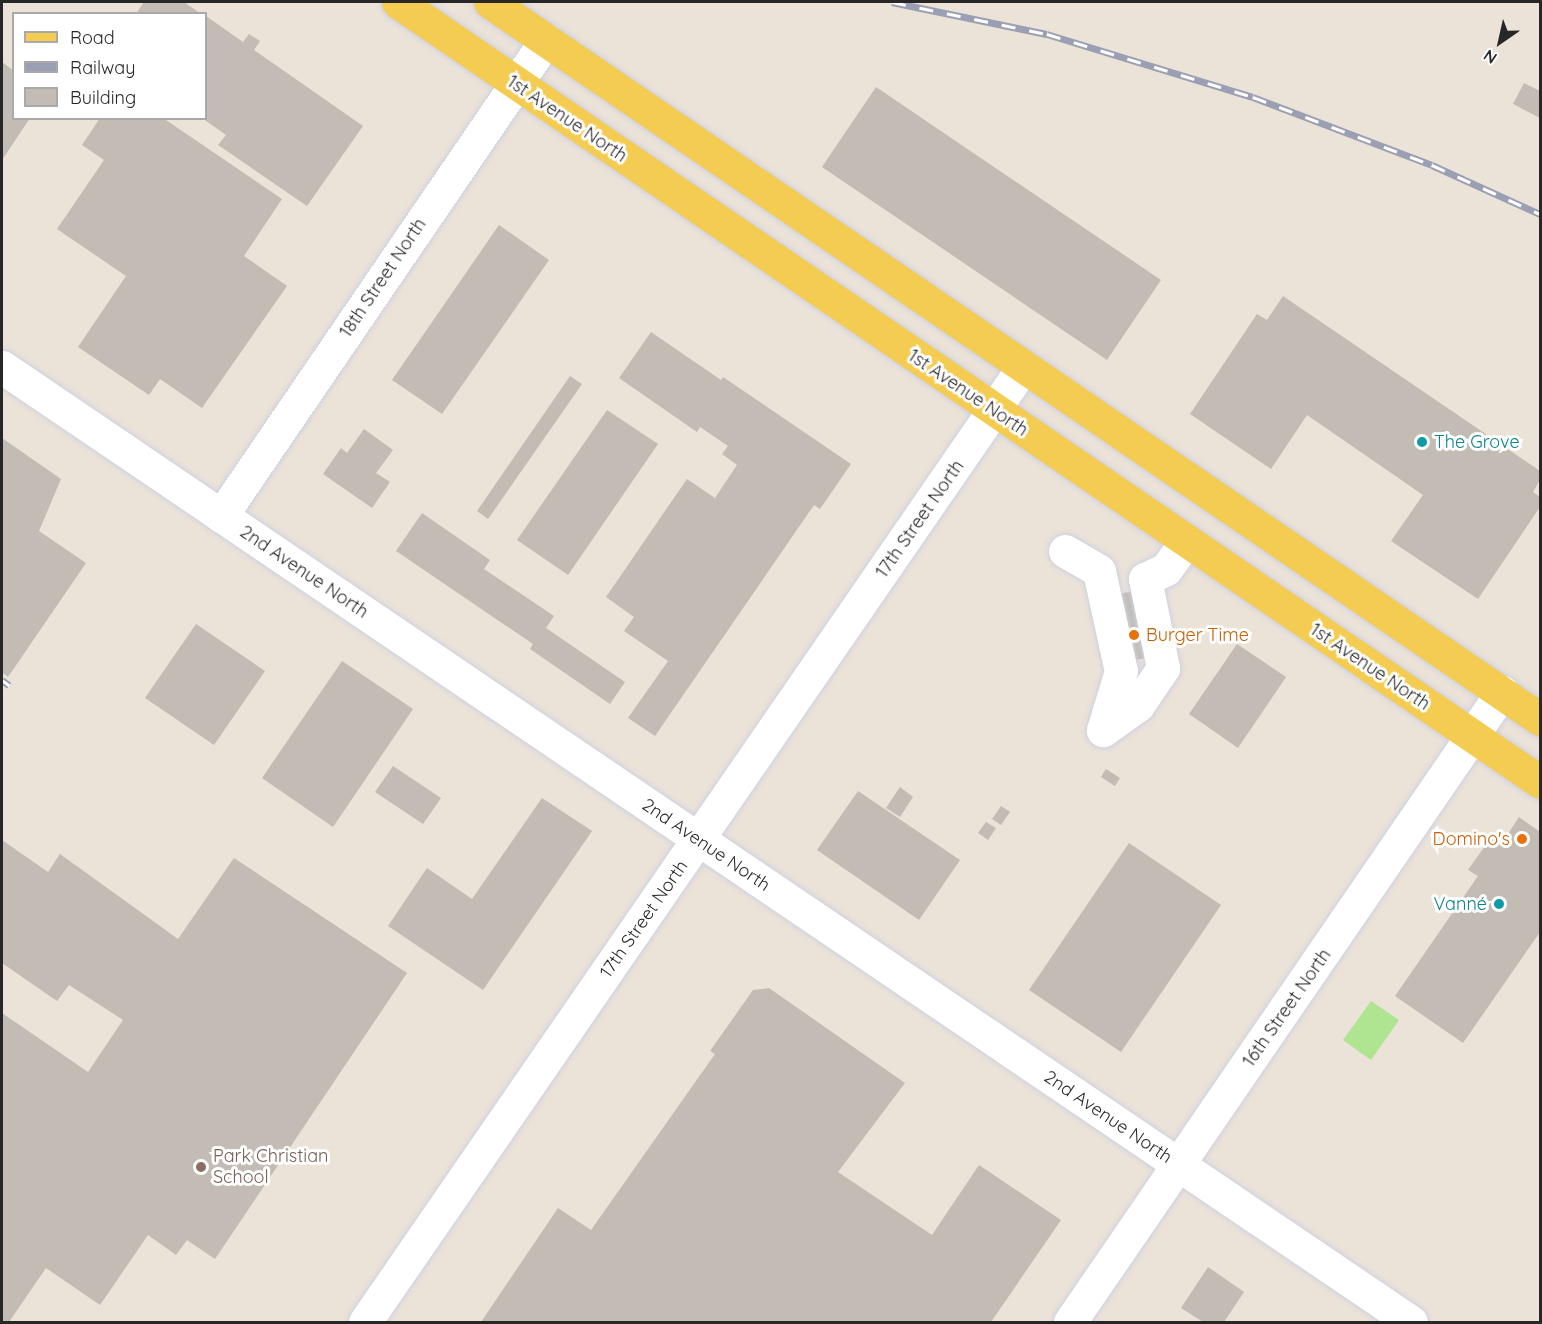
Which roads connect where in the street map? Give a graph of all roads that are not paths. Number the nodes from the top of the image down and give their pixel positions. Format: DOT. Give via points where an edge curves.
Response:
graph roads {
  1 [pos="398,2"];
  2 [pos="490,2"];
  3 [pos="546,40"];
  4 [pos="516,84"];
  5 [pos="2,367"];
  6 [pos="1023,367"];
  7 [pos="994,411"];
  8 [pos="221,516"];
  9 [pos="1186,541"];
  10 [pos="1065,551"];
  11 [pos="1502,692"];
  12 [pos="1540,719"];
  13 [pos="1473,737"];
  14 [pos="1540,782"];
  15 [pos="698,840"];
  16 [pos="1179,1165"];
  17 [pos="365,1323"];
  18 [pos="1070,1323"];
  19 [pos="1411,1323"];
  1 -- 4 [label="main road, 1st Avenue North"];
  2 -- 3 [label="main road"];
  3 -- 4 [label="street, 18th Street North"];
  3 -- 6 [label="main road"];
  4 -- 7 [label="main road, 1st Avenue North"];
  4 -- 8 [label="street, 18th Street North"];
  5 -- 8 [label="street, 2nd Avenue North"];
  6 -- 7 [label="street, 17th Street North"];
  6 -- 11 [label="main road"];
  7 -- 9 [label="main road, 1st Avenue North"];
  7 -- 15 [label="street, 17th Street North"];
  8 -- 15 [label="street, 2nd Avenue North"];
  9 -- 10 [label="street" via="1166,568 1145,579 1163,668 1138,705 1104,730 1121,671 1099,571"];
  9 -- 13 [label="main road, 1st Avenue North"];
  11 -- 12 [label="main road"];
  11 -- 13 [label="street, 16th Street North"];
  13 -- 14 [label="main road, 1st Avenue North"];
  13 -- 16 [label="street, 16th Street North"];
  15 -- 16 [label="street, 2nd Avenue North"];
  15 -- 17 [label="street, 17th Street North"];
  16 -- 18 [label="street, 16th Street North"];
  16 -- 19 [label="street, 2nd Avenue North"];
}
